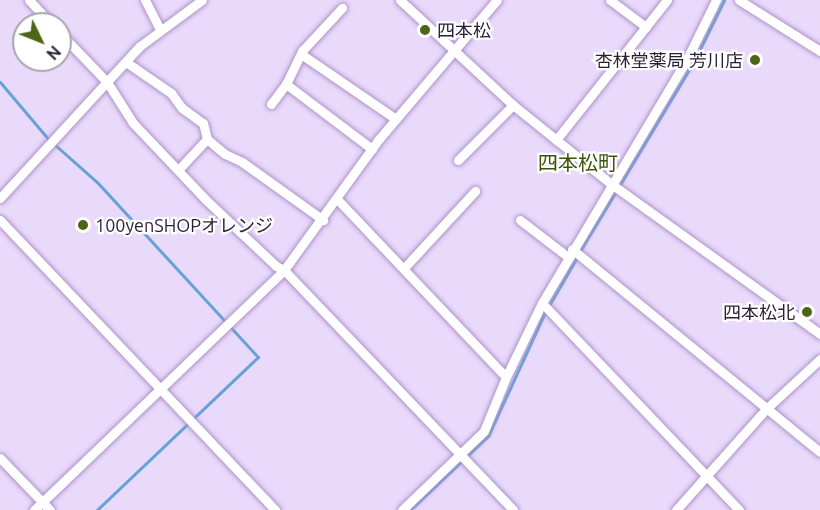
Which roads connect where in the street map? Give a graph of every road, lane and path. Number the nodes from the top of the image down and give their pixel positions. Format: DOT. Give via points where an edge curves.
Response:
graph roads {
  1 [pos="29,0"];
  2 [pos="145,0"];
  3 [pos="202,0"];
  4 [pos="400,0"];
  5 [pos="497,0"];
  6 [pos="610,0"];
  7 [pos="667,0"];
  8 [pos="716,0"];
  9 [pos="739,0"];
  10 [pos="342,8"];
  11 [pos="40,12"];
  12 [pos="646,27"];
  13 [pos="160,30"];
  14 [pos="72,46"];
  15 [pos="451,50"];
  16 [pos="820,51"];
  17 [pos="301,54"];
  18 [pos="126,62"];
  19 [pos="107,82"];
  20 [pos="286,84"];
  21 [pos="271,104"];
  22 [pos="513,105"];
  23 [pos="396,119"];
  24 [pos="207,139"];
  25 [pos="556,140"];
  26 [pos="372,149"];
  27 [pos="458,160"];
  28 [pos="179,169"];
  29 [pos="610,183"];
  30 [pos="475,191"];
  31 [pos="0,198"];
  32 [pos="337,199"];
  33 [pos="0,220"];
  34 [pos="323,220"];
  35 [pos="520,220"];
  36 [pos="570,253"];
  37 [pos="404,268"];
  38 [pos="284,270"];
  39 [pos="542,303"];
  40 [pos="820,334"];
  41 [pos="820,359"];
  42 [pos="506,377"];
  43 [pos="160,389"];
  44 [pos="765,410"];
  45 [pos="820,452"];
  46 [pos="463,457"];
  47 [pos="0,458"];
  48 [pos="707,476"];
  49 [pos="42,502"];
  50 [pos="34,510"];
  51 [pos="50,510"];
  52 [pos="275,510"];
  53 [pos="402,510"];
  54 [pos="513,510"];
  55 [pos="676,510"];
  56 [pos="739,510"];
  1 -- 11 [label="street"];
  2 -- 13 [label="street"];
  3 -- 13 [label="street" via="185,17"];
  4 -- 15 [label="street"];
  5 -- 15 [label="street"];
  6 -- 12 [label="street"];
  7 -- 12 [label="street"];
  8 -- 29 [label="street" via="687,59"];
  9 -- 16 [label="street"];
  10 -- 17 [label="street"];
  12 -- 25 [label="street"];
  13 -- 18 [label="street"];
  14 -- 19 [label="street"];
  15 -- 22 [label="street"];
  15 -- 23 [label="street"];
  17 -- 20 [label="street"];
  17 -- 23 [label="street"];
  18 -- 19 [label="street"];
  18 -- 24 [label="street" via="171,93 182,108 203,123"];
  19 -- 28 [label="street" via="133,123"];
  19 -- 31 [label="street"];
  20 -- 21 [label="street"];
  20 -- 26 [label="street"];
  22 -- 25 [label="street"];
  22 -- 27 [label="street"];
  23 -- 26 [label="street"];
  24 -- 28 [label="street"];
  24 -- 34 [label="street"];
  25 -- 29 [label="street"];
  26 -- 32 [label="street"];
  28 -- 38 [label="street" via="240,233"];
  29 -- 36 [label="street"];
  29 -- 40 [label="street"];
  30 -- 37 [label="street"];
  32 -- 34 [label="street"];
  32 -- 37 [label="street"];
  33 -- 43 [label="street"];
  34 -- 38 [label="street"];
  35 -- 36 [label="street"];
  36 -- 39 [label="street"];
  36 -- 44 [label="street"];
  37 -- 42 [label="street"];
  38 -- 43 [label="street"];
  38 -- 46 [label="street"];
  39 -- 42 [label="street"];
  39 -- 48 [label="street"];
  41 -- 44 [label="street"];
  42 -- 46 [label="street" via="484,431"];
  43 -- 49 [label="street"];
  43 -- 52 [label="street"];
  44 -- 45 [label="street"];
  44 -- 48 [label="street"];
  46 -- 53 [label="street"];
  46 -- 54 [label="street"];
  47 -- 49 [label="street"];
  48 -- 55 [label="street"];
  48 -- 56 [label="street"];
  49 -- 50 [label="street"];
  49 -- 51 [label="street"];
}
